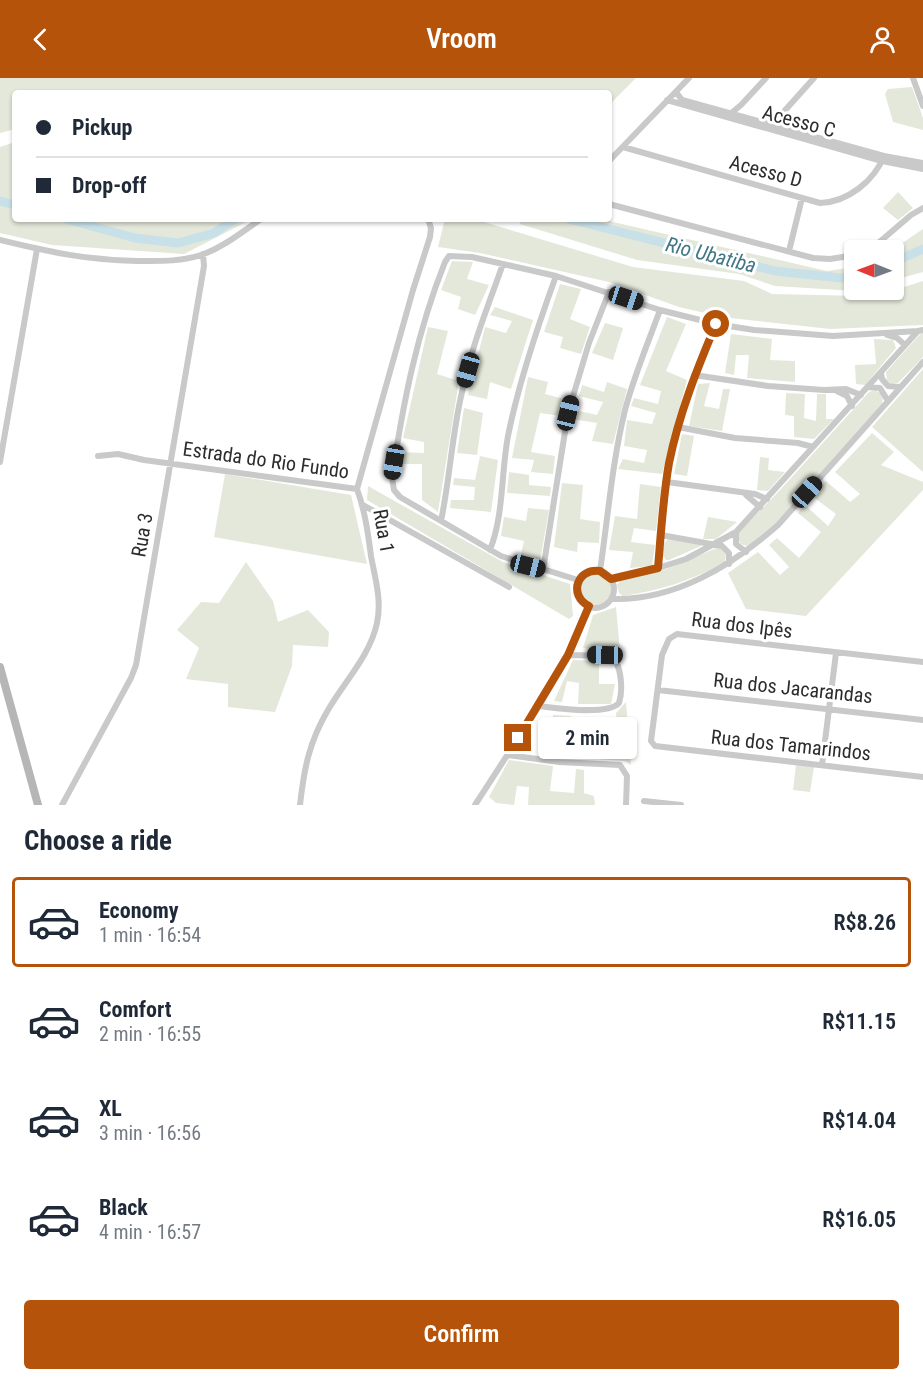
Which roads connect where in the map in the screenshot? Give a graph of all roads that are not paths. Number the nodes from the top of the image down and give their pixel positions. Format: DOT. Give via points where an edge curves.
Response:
graph roads {
  1 [pos="689,78"];
  2 [pos="766,78"];
  3 [pos="813,78"];
  4 [pos="914,78"];
  5 [pos="676,92"];
  6 [pos="667,100"];
  7 [pos="681,103"];
  8 [pos="741,105"];
  9 [pos="923,106"];
  10 [pos="729,115"];
  11 [pos="779,115"];
  12 [pos="741,119"];
  13 [pos="770,128"];
  14 [pos="791,130"];
  15 [pos="623,147"];
  16 [pos="612,158"];
  17 [pos="883,158"];
  18 [pos="923,163"];
  19 [pos="923,169"];
  20 [pos="802,198"];
  21 [pos="612,205"];
  22 [pos="923,208"];
  23 [pos="256,222"];
  24 [pos="429,222"];
  25 [pos="0,240"];
  26 [pos="882,240"];
  27 [pos="37,249"];
  28 [pos="789,251"];
  29 [pos="203,254"];
  30 [pos="844,256"];
  31 [pos="503,264"];
  32 [pos="556,276"];
  33 [pos="609,292"];
  34 [pos="660,310"];
  35 [pos="716,324"];
  36 [pos="920,330"];
  37 [pos="884,333"];
  38 [pos="905,345"];
  39 [pos="923,362"];
  40 [pos="881,373"];
  41 [pos="694,375"];
  42 [pos="868,387"];
  43 [pos="900,387"];
  44 [pos="833,390"];
  45 [pos="861,396"];
  46 [pos="888,401"];
  47 [pos="852,406"];
  48 [pos="678,427"];
  49 [pos="792,443"];
  50 [pos="813,447"];
  51 [pos="805,455"];
  52 [pos="98,456"];
  53 [pos="0,462"];
  54 [pos="171,463"];
  55 [pos="667,482"];
  56 [pos="357,489"];
  57 [pos="742,493"];
  58 [pos="767,499"];
  59 [pos="363,505"];
  60 [pos="760,507"];
  61 [pos="441,520"];
  62 [pos="736,532"];
  63 [pos="661,535"];
  64 [pos="714,544"];
  65 [pos="490,550"];
  66 [pos="746,552"];
  67 [pos="729,564"];
  68 [pos="658,568"];
  69 [pos="543,570"];
  70 [pos="600,571"];
  71 [pos="611,579"];
  72 [pos="578,580"];
  73 [pos="509,587"];
  74 [pos="611,599"];
  75 [pos="589,606"];
  76 [pos="836,653"];
  77 [pos="568,655"];
  78 [pos="923,662"];
  79 [pos="0,667"];
  80 [pos="658,690"];
  81 [pos="539,706"];
  82 [pos="830,708"];
  83 [pos="923,720"];
  84 [pos="655,746"];
  85 [pos="508,755"];
  86 [pos="822,765"];
  87 [pos="923,777"];
  88 [pos="644,801"];
  89 [pos="476,804"];
  90 [pos="38,805"];
  91 [pos="62,805"];
  92 [pos="300,805"];
  93 [pos="485,805"];
  94 [pos="626,805"];
  95 [pos="681,805"];
  1 -- 5 [label="street"];
  2 -- 8 [label="street"];
  3 -- 11 [label="street"];
  4 -- 9 [label="street"];
  5 -- 6 [label="street"];
  5 -- 7 [label="street"];
  6 -- 7 [label="street, Acesso C"];
  6 -- 15 [label="street"];
  7 -- 10 [label="street, Acesso C"];
  8 -- 10 [label="street"];
  8 -- 12 [label="street"];
  10 -- 12 [label="street, Acesso C"];
  11 -- 13 [label="street"];
  11 -- 14 [label="street"];
  12 -- 13 [label="street, Acesso C"];
  13 -- 14 [label="street, Acesso C"];
  13 -- 17 [label="street, Acesso C"];
  14 -- 17 [label="street, Acesso C"];
  15 -- 16 [label="street"];
  15 -- 20 [label="street, Acesso D"];
  17 -- 18 [label="street, Acesso C"];
  17 -- 19 [label="street, Acesso C"];
  17 -- 20 [label="street, Acesso D" via="843,199 820,203"];
  20 -- 28 [label="street"];
  21 -- 28 [label="street"];
  22 -- 26 [label="street"];
  23 -- 29 [label="street"];
  24 -- 56 [label="street, Rua 1" via="430,237"];
  25 -- 27 [label="street"];
  27 -- 29 [label="street" via="115,260 169,261"];
  27 -- 53 [label="street"];
  28 -- 30 [label="street" via="823,259"];
  29 -- 54 [label="street, Rua 3"];
  31 -- 32 [label="street"];
  31 -- 61 [label="street" via="462,389"];
  31 -- 61 [label="street" via="458,255 447,258 409,373 392,486 400,497"];
  32 -- 33 [label="street"];
  32 -- 65 [label="street" via="518,393"];
  33 -- 34 [label="street"];
  33 -- 69 [label="street" via="568,413"];
  34 -- 35 [label="street"];
  34 -- 70 [label="street" via="625,411"];
  35 -- 37 [label="street" via="812,335"];
  35 -- 41 [label="street"];
  36 -- 37 [label="street"];
  36 -- 38 [label="street"];
  37 -- 38 [label="street"];
  38 -- 40 [label="street"];
  39 -- 43 [label="street"];
  40 -- 42 [label="street"];
  40 -- 43 [label="street" via="888,386"];
  41 -- 44 [label="street" via="748,384"];
  41 -- 48 [label="street"];
  42 -- 45 [label="street"];
  42 -- 46 [label="street" via="880,388"];
  43 -- 46 [label="street"];
  44 -- 45 [label="street" via="846,389"];
  44 -- 47 [label="street" via="844,393"];
  45 -- 47 [label="street"];
  46 -- 66 [label="street" via="778,525"];
  47 -- 50 [label="street"];
  48 -- 49 [label="street"];
  48 -- 55 [label="street"];
  49 -- 50 [label="street"];
  49 -- 51 [label="street"];
  50 -- 51 [label="street"];
  51 -- 58 [label="street"];
  52 -- 54 [label="street, Estrada do Rio Fundo" via="118,454"];
  54 -- 56 [label="street, Estrada do Rio Fundo"];
  54 -- 91 [label="street, Rua 3" via="134,672"];
  55 -- 57 [label="street"];
  55 -- 63 [label="street"];
  56 -- 59 [label="street, Rua 1"];
  57 -- 58 [label="street"];
  57 -- 60 [label="street"];
  58 -- 60 [label="street"];
  59 -- 73 [label="street"];
  59 -- 92 [label="street, Rua 1" via="378,592 377,624 369,647 312,740 304,766"];
  60 -- 62 [label="street"];
  61 -- 65 [label="street"];
  62 -- 64 [label="street"];
  62 -- 66 [label="street" via="736,544"];
  63 -- 64 [label="street"];
  63 -- 68 [label="street"];
  64 -- 67 [label="street" via="725,548"];
  64 -- 68 [label="street"];
  65 -- 69 [label="street"];
  66 -- 67 [label="street"];
  67 -- 74 [label="street" via="662,593 632,600"];
  68 -- 71 [label="street"];
  69 -- 72 [label="street"];
  70 -- 71 [label="street"];
  70 -- 72 [label="street" via="588,571"];
  71 -- 74 [label="street"];
  72 -- 75 [label="street" via="577,593"];
  74 -- 75 [label="street" via="601,606"];
  75 -- 77 [label="street"];
  76 -- 78 [label="street, Rua dos Ipês"];
  76 -- 80 [label="street, Rua dos Ipês" via="677,634 663,649"];
  76 -- 82 [label="street"];
  77 -- 81 [label="street"];
  77 -- 81 [label="street" via="615,658 619,703 610,709"];
  79 -- 90 [label="street"];
  80 -- 82 [label="street, Rua dos Jacarandas"];
  80 -- 84 [label="street, Rua dos Ipês" via="651,741"];
  81 -- 85 [label="street"];
  82 -- 83 [label="street, Rua dos Jacarandas"];
  82 -- 86 [label="street"];
  84 -- 86 [label="street, Rua dos Tamarindos"];
  85 -- 89 [label="street"];
  85 -- 94 [label="street" via="620,765 627,776"];
  86 -- 87 [label="street, Rua dos Tamarindos"];
  88 -- 95 [label="street"];
  89 -- 93 [label="street"];
}
